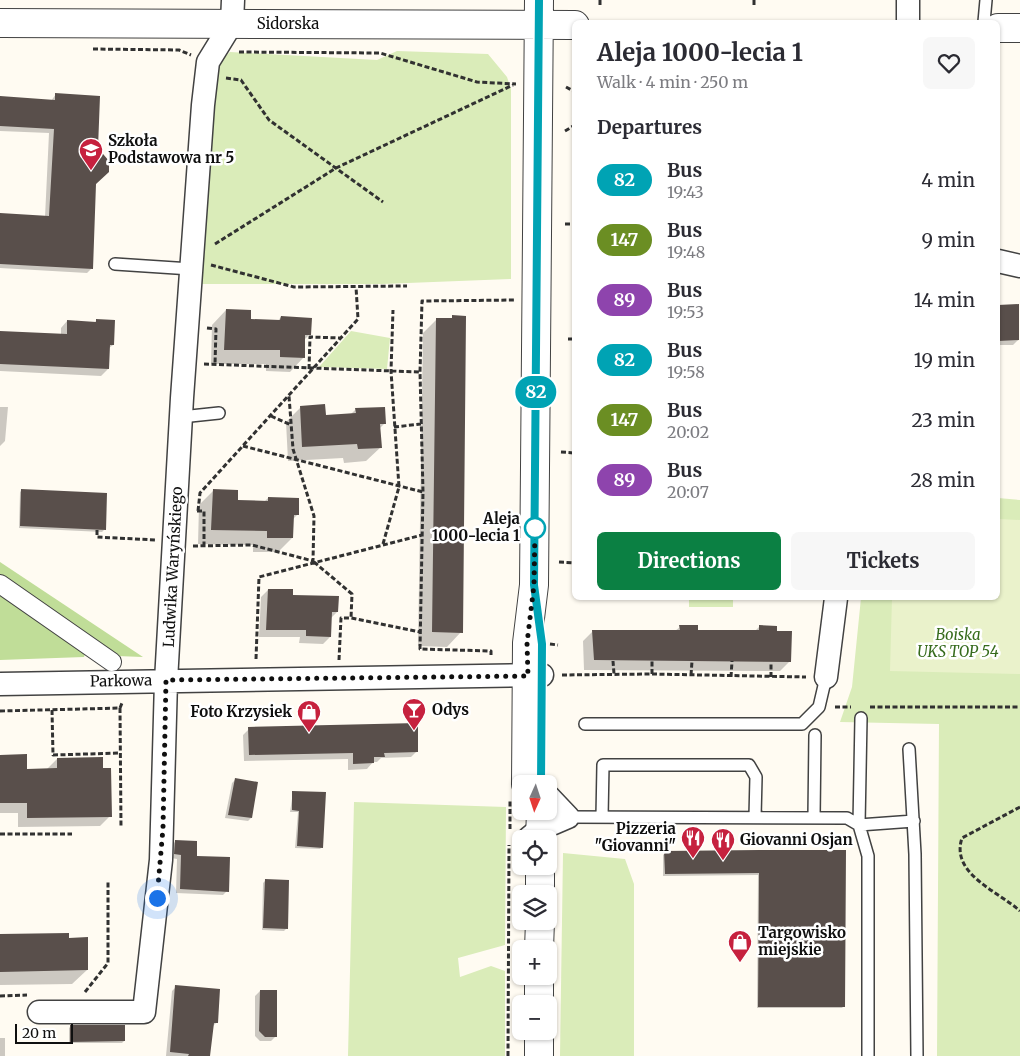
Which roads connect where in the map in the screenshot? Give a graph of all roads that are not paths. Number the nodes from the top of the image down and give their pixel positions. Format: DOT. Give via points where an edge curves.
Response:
graph roads {
  1 [pos="908,0"];
  2 [pos="986,0"];
  3 [pos="232,12"];
  4 [pos="539,12"];
  5 [pos="908,20"];
  6 [pos="984,20"];
  7 [pos="0,23"];
  8 [pos="572,24"];
  9 [pos="1000,28"];
  10 [pos="1020,28"];
  11 [pos="1000,261"];
  12 [pos="114,264"];
  13 [pos="1020,266"];
  14 [pos="201,267"];
  15 [pos="219,413"];
  16 [pos="181,417"];
  17 [pos="0,584"];
  18 [pos="836,600"];
  19 [pos="112,662"];
  20 [pos="543,675"];
  21 [pos="826,677"];
  22 [pos="166,680"];
  23 [pos="0,684"];
  24 [pos="859,712"];
  25 [pos="585,724"];
  26 [pos="815,735"];
  27 [pos="909,749"];
  28 [pos="541,775"];
  29 [pos="558,806"];
  30 [pos="568,817"];
  31 [pos="602,817"];
  32 [pos="755,817"];
  33 [pos="814,817"];
  34 [pos="914,821"];
  35 [pos="526,822"];
  36 [pos="859,825"];
  37 [pos="33,1004"];
  38 [pos="524,1040"];
  39 [pos="539,1040"];
  40 [pos="524,1056"];
  41 [pos="539,1056"];
  42 [pos="868,1056"];
  43 [pos="917,1056"];
  1 -- 5 [label="street"];
  2 -- 6 [label="lane"];
  3 -- 4 [label="street, Sidorska"];
  3 -- 7 [label="street, Sidorska"];
  3 -- 14 [label="street, Ludwika Waryńskiego" via="208,62 203,105"];
  4 -- 8 [label="street, Sidorska"];
  4 -- 20 [label="street" via="534,585 527,643"];
  9 -- 10 [label="street"];
  11 -- 13 [label="street"];
  12 -- 14 [label="lane"];
  14 -- 16 [label="street, Ludwika Waryńskiego"];
  15 -- 16 [label="lane"];
  16 -- 22 [label="street, Ludwika Waryńskiego"];
  17 -- 19 [label="street"];
  18 -- 21 [label="street"];
  20 -- 22 [label="street, Parkowa"];
  20 -- 28 [label="street"];
  20 -- 35 [label="street"];
  21 -- 25 [label="lane" via="819,707 802,724"];
  22 -- 23 [label="street, Parkowa"];
  22 -- 37 [label="street, Ludwika Waryńskiego" via="162,860 144,1012"];
  24 -- 36 [label="lane"];
  26 -- 33 [label="lane"];
  27 -- 34 [label="lane"];
  29 -- 30 [label="street"];
  30 -- 31 [label="lane"];
  30 -- 35 [label="street"];
  31 -- 32 [label="lane"];
  31 -- 32 [label="lane" via="603,764 613,764 749,765 756,777"];
  32 -- 33 [label="lane"];
  33 -- 36 [label="lane" via="847,818"];
  34 -- 36 [label="lane"];
  34 -- 43 [label="lane"];
  36 -- 42 [label="lane" via="868,856"];
  38 -- 40 [label="street"];
  39 -- 41 [label="street"];
}
